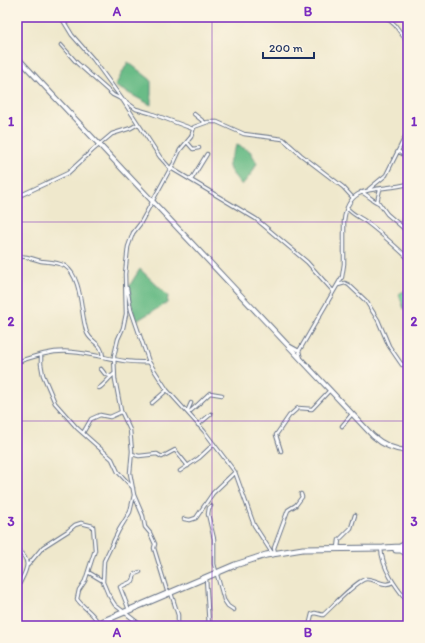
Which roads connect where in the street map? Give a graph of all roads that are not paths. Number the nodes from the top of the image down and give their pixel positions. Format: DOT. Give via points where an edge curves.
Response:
graph roads {
  1 [pos="61,17"];
  2 [pos="387,17"];
  3 [pos="408,43"];
  4 [pos="61,45"];
  5 [pos="17,57"];
  6 [pos="122,99"];
  7 [pos="194,114"];
  8 [pos="205,123"];
  9 [pos="138,124"];
  10 [pos="193,129"];
  11 [pos="408,131"];
  12 [pos="187,142"];
  13 [pos="100,145"];
  14 [pos="199,148"];
  15 [pos="398,151"];
  16 [pos="207,154"];
  17 [pos="408,158"];
  18 [pos="171,168"];
  19 [pos="191,180"];
  20 [pos="408,184"];
  21 [pos="380,189"];
  22 [pos="369,190"];
  23 [pos="361,192"];
  24 [pos="17,197"];
  25 [pos="353,198"];
  26 [pos="152,201"];
  27 [pos="377,202"];
  28 [pos="347,208"];
  29 [pos="408,232"];
  30 [pos="17,257"];
  31 [pos="408,258"];
  32 [pos="338,285"];
  33 [pos="126,286"];
  34 [pos="333,291"];
  35 [pos="288,345"];
  36 [pos="299,350"];
  37 [pos="41,355"];
  38 [pos="103,357"];
  39 [pos="301,359"];
  40 [pos="114,360"];
  41 [pos="408,361"];
  42 [pos="17,362"];
  43 [pos="150,362"];
  44 [pos="100,369"];
  45 [pos="115,373"];
  46 [pos="111,376"];
  47 [pos="99,388"];
  48 [pos="330,389"];
  49 [pos="167,390"];
  50 [pos="222,395"];
  51 [pos="191,403"];
  52 [pos="152,404"];
  53 [pos="121,412"];
  54 [pos="187,413"];
  55 [pos="352,413"];
  56 [pos="211,414"];
  57 [pos="198,425"];
  58 [pos="342,426"];
  59 [pos="83,433"];
  60 [pos="214,444"];
  61 [pos="282,450"];
  62 [pos="408,450"];
  63 [pos="132,454"];
  64 [pos="188,466"];
  65 [pos="180,471"];
  66 [pos="235,472"];
  67 [pos="133,488"];
  68 [pos="301,494"];
  69 [pos="134,495"];
  70 [pos="211,506"];
  71 [pos="355,515"];
  72 [pos="184,519"];
  73 [pos="408,543"];
  74 [pos="338,548"];
  75 [pos="382,548"];
  76 [pos="17,550"];
  77 [pos="273,553"];
  78 [pos="408,553"];
  79 [pos="28,565"];
  80 [pos="88,572"];
  81 [pos="140,572"];
  82 [pos="216,573"];
  83 [pos="206,578"];
  84 [pos="103,582"];
  85 [pos="393,582"];
  86 [pos="17,589"];
  87 [pos="169,593"];
  88 [pos="408,602"];
  89 [pos="234,610"];
  90 [pos="126,611"];
  91 [pos="98,623"];
  92 [pos="92,626"];
  93 [pos="142,626"];
  94 [pos="178,626"];
  95 [pos="209,626"];
  96 [pos="309,626"];
  1 -- 6 [label="street"];
  2 -- 3 [label="street"];
  4 -- 6 [label="street" via="108,92"];
  5 -- 13 [label="main road"];
  6 -- 9 [label="street"];
  6 -- 10 [label="street" via="136,109"];
  7 -- 8 [label="street"];
  8 -- 10 [label="street"];
  8 -- 25 [label="street" via="217,122 244,134 283,139 343,186"];
  9 -- 13 [label="street" via="112,134"];
  9 -- 18 [label="street" via="160,157"];
  10 -- 12 [label="street"];
  11 -- 15 [label="street"];
  12 -- 14 [label="street" via="193,149"];
  12 -- 18 [label="street"];
  13 -- 24 [label="street" via="71,171"];
  13 -- 26 [label="main road"];
  15 -- 17 [label="street"];
  15 -- 22 [label="street" via="386,175"];
  16 -- 19 [label="street"];
  18 -- 19 [label="street"];
  18 -- 26 [label="street"];
  19 -- 34 [label="street" via="256,219 307,262"];
  20 -- 21 [label="street"];
  21 -- 22 [label="street"];
  21 -- 27 [label="street"];
  22 -- 23 [label="street"];
  23 -- 25 [label="street"];
  23 -- 27 [label="street"];
  25 -- 28 [label="street"];
  26 -- 33 [label="street" via="129,243"];
  26 -- 35 [label="main road"];
  27 -- 29 [label="street"];
  28 -- 31 [label="street"];
  28 -- 32 [label="street" via="344,221 343,274"];
  30 -- 38 [label="street" via="50,261 70,271 76,282 87,332 92,341 98,343"];
  32 -- 34 [label="street"];
  32 -- 41 [label="street" via="349,285 365,299 376,315 398,361 402,364"];
  33 -- 40 [label="street" via="126,314"];
  33 -- 43 [label="street" via="131,310"];
  34 -- 36 [label="street"];
  35 -- 36 [label="street"];
  35 -- 39 [label="main road"];
  36 -- 39 [label="street"];
  37 -- 38 [label="street" via="70,352"];
  37 -- 42 [label="street"];
  37 -- 59 [label="street" via="43,374 55,403"];
  38 -- 40 [label="street"];
  39 -- 48 [label="main road"];
  40 -- 43 [label="street"];
  40 -- 45 [label="street"];
  43 -- 49 [label="street"];
  44 -- 46 [label="street"];
  45 -- 46 [label="street"];
  45 -- 53 [label="street"];
  46 -- 47 [label="street"];
  48 -- 55 [label="main road"];
  48 -- 61 [label="street" via="312,409 296,408 289,416 276,435"];
  49 -- 52 [label="street"];
  49 -- 54 [label="street"];
  50 -- 54 [label="street" via="210,393"];
  51 -- 54 [label="street"];
  53 -- 59 [label="street" via="110,417 100,415 91,419"];
  53 -- 63 [label="street" via="129,427"];
  54 -- 57 [label="street"];
  55 -- 58 [label="street"];
  55 -- 62 [label="main road" via="380,442 397,449"];
  56 -- 57 [label="street"];
  57 -- 60 [label="street"];
  59 -- 67 [label="street" via="112,459 118,472"];
  60 -- 64 [label="street"];
  60 -- 66 [label="street"];
  63 -- 64 [label="street" via="157,454 162,457 175,450"];
  63 -- 67 [label="street" via="130,473"];
  64 -- 65 [label="street"];
  66 -- 72 [label="street" via="213,493 196,518"];
  66 -- 77 [label="street" via="254,525"];
  67 -- 69 [label="street"];
  68 -- 77 [label="street" via="302,497 288,510"];
  69 -- 84 [label="street" via="130,512 104,560"];
  69 -- 87 [label="street" via="155,544 154,548"];
  70 -- 82 [label="street" via="208,514 214,539"];
  71 -- 74 [label="street" via="351,528 339,540"];
  73 -- 75 [label="highway" via="400,547"];
  73 -- 78 [label="highway"];
  74 -- 75 [label="highway"];
  74 -- 77 [label="highway"];
  75 -- 78 [label="highway"];
  75 -- 85 [label="street" via="381,555"];
  76 -- 79 [label="street" via="25,557"];
  77 -- 82 [label="highway"];
  79 -- 80 [label="street" via="43,548 81,522 93,526 95,550"];
  79 -- 86 [label="street"];
  80 -- 84 [label="street"];
  80 -- 91 [label="street" via="77,599"];
  81 -- 90 [label="street" via="135,574 133,581 120,587"];
  82 -- 83 [label="highway"];
  82 -- 89 [label="street" via="226,604"];
  83 -- 87 [label="highway"];
  83 -- 95 [label="street"];
  84 -- 90 [label="street" via="112,601"];
  85 -- 88 [label="street"];
  85 -- 96 [label="street" via="386,584 364,580 343,595 323,615 312,614"];
  87 -- 90 [label="highway"];
  87 -- 94 [label="street" via="178,615"];
  90 -- 91 [label="highway"];
  90 -- 93 [label="street"];
  91 -- 92 [label="highway"];
}
